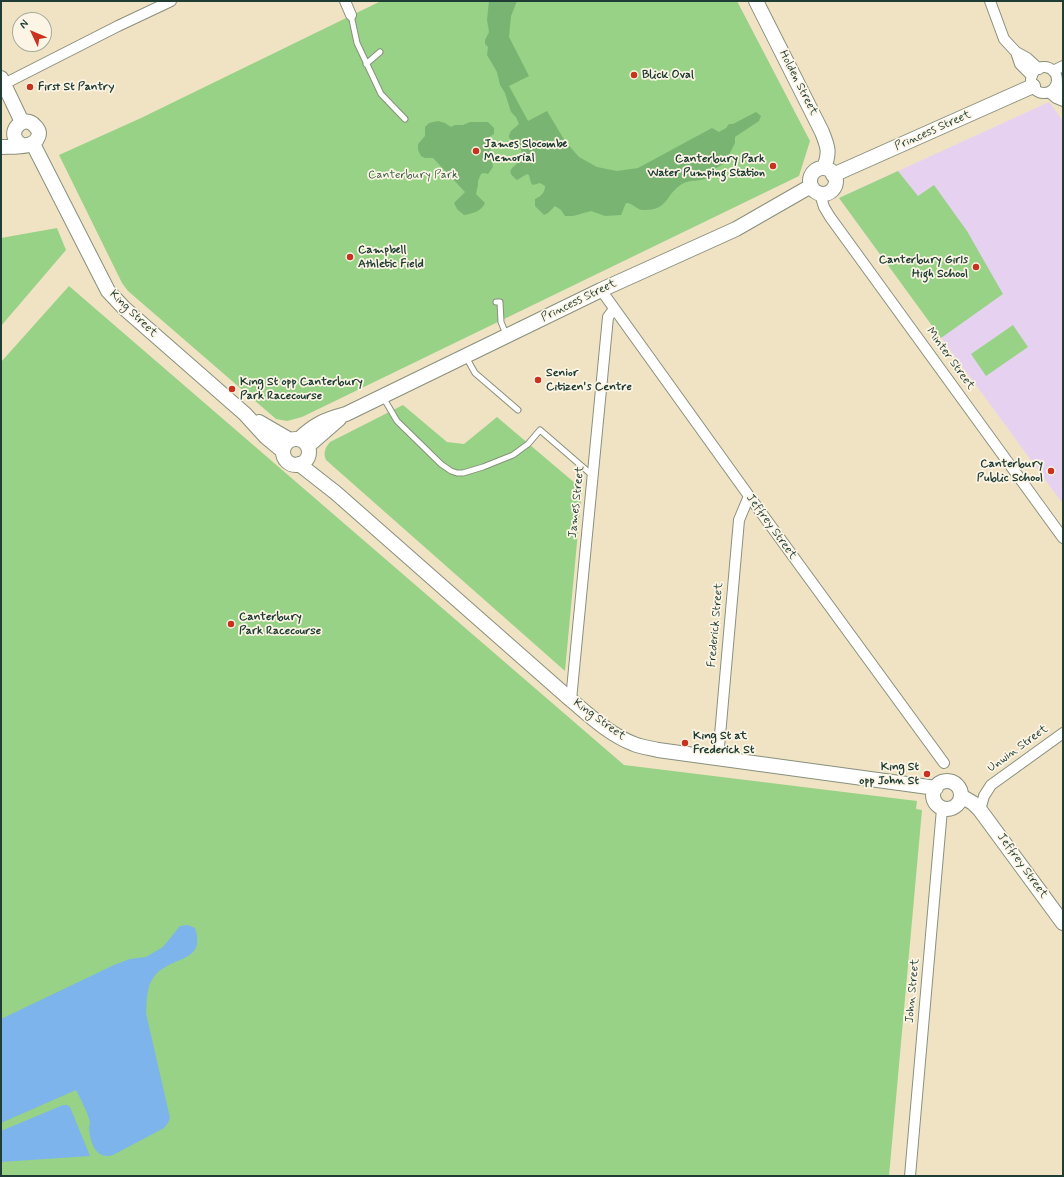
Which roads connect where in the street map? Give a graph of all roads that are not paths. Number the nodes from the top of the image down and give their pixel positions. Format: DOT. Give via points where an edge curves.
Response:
graph roads {
  1 [pos="171,1"];
  2 [pos="345,1"];
  3 [pos="756,1"];
  4 [pos="990,1"];
  5 [pos="351,15"];
  6 [pos="380,52"];
  7 [pos="366,64"];
  8 [pos="1063,66"];
  9 [pos="1053,71"];
  10 [pos="1034,77"];
  11 [pos="3,81"];
  12 [pos="1060,88"];
  13 [pos="1049,92"];
  14 [pos="1063,102"];
  15 [pos="406,119"];
  16 [pos="22,122"];
  17 [pos="1,141"];
  18 [pos="23,141"];
  19 [pos="1,147"];
  20 [pos="829,172"];
  21 [pos="815,190"];
  22 [pos="601,290"];
  23 [pos="496,302"];
  24 [pos="614,309"];
  25 [pos="507,336"];
  26 [pos="466,356"];
  27 [pos="383,397"];
  28 [pos="518,410"];
  29 [pos="297,450"];
  30 [pos="593,476"];
  31 [pos="749,496"];
  32 [pos="1063,538"];
  33 [pos="571,700"];
  34 [pos="1063,733"];
  35 [pos="718,758"];
  36 [pos="944,763"];
  37 [pos="936,788"];
  38 [pos="961,796"];
  39 [pos="942,809"];
  40 [pos="980,810"];
  41 [pos="1063,923"];
  42 [pos="910,1176"];
  1 -- 11 [label="street"];
  2 -- 5 [label="street"];
  3 -- 20 [label="main road, Holden Street" via="822,132"];
  4 -- 10 [label="street" via="1004,39 1016,52 1027,58"];
  5 -- 7 [label="lane" via="357,43"];
  6 -- 7 [label="lane"];
  7 -- 15 [label="lane" via="381,94"];
  8 -- 9 [label="street"];
  9 -- 10 [label="street" via="1046,68"];
  9 -- 12 [label="street"];
  10 -- 13 [label="street" via="1038,92"];
  10 -- 20 [label="main road, Princess Street"];
  11 -- 16 [label="main road"];
  12 -- 13 [label="street"];
  13 -- 14 [label="street"];
  16 -- 18 [label="main road" via="16,127"];
  16 -- 18 [label="main road" via="30,122 38,130 38,138"];
  17 -- 18 [label="main road"];
  18 -- 19 [label="main road"];
  18 -- 29 [label="main road, King Street" via="108,290 124,308 245,414 266,437"];
  20 -- 21 [label="main road" via="813,173 811,177"];
  20 -- 21 [label="main road" via="836,180 832,191 824,194"];
  21 -- 22 [label="main road, Princess Street"];
  21 -- 32 [label="street, Minter Street" via="829,215"];
  22 -- 24 [label="street, Jeffrey Street"];
  22 -- 25 [label="main road, Princess Street"];
  23 -- 25 [label="lane" via="500,302 501,322"];
  24 -- 30 [label="street, James Street" via="608,317"];
  24 -- 31 [label="street, Jeffrey Street"];
  25 -- 26 [label="main road, Princess Street"];
  26 -- 27 [label="main road, Princess Street"];
  26 -- 28 [label="lane" via="475,373"];
  27 -- 29 [label="main road, Princess Street" via="346,414"];
  27 -- 30 [label="lane" via="397,421 441,464 452,471 463,473 513,455 528,444 540,430"];
  29 -- 33 [label="main road, King Street" via="336,493"];
  30 -- 33 [label="street, James Street"];
  31 -- 35 [label="street, Frederick Street" via="739,520"];
  31 -- 36 [label="street, Jeffrey Street"];
  33 -- 35 [label="main road, King Street" via="610,731 635,745"];
  34 -- 40 [label="street, Unwin Street" via="991,785"];
  35 -- 37 [label="main road, King Street"];
  37 -- 38 [label="main road" via="943,782 952,782 959,788"];
  37 -- 39 [label="main road" via="934,800"];
  38 -- 39 [label="main road" via="955,807"];
  38 -- 40 [label="main road"];
  39 -- 42 [label="street, John Street"];
  40 -- 41 [label="main road, Jeffrey Street"];
}
